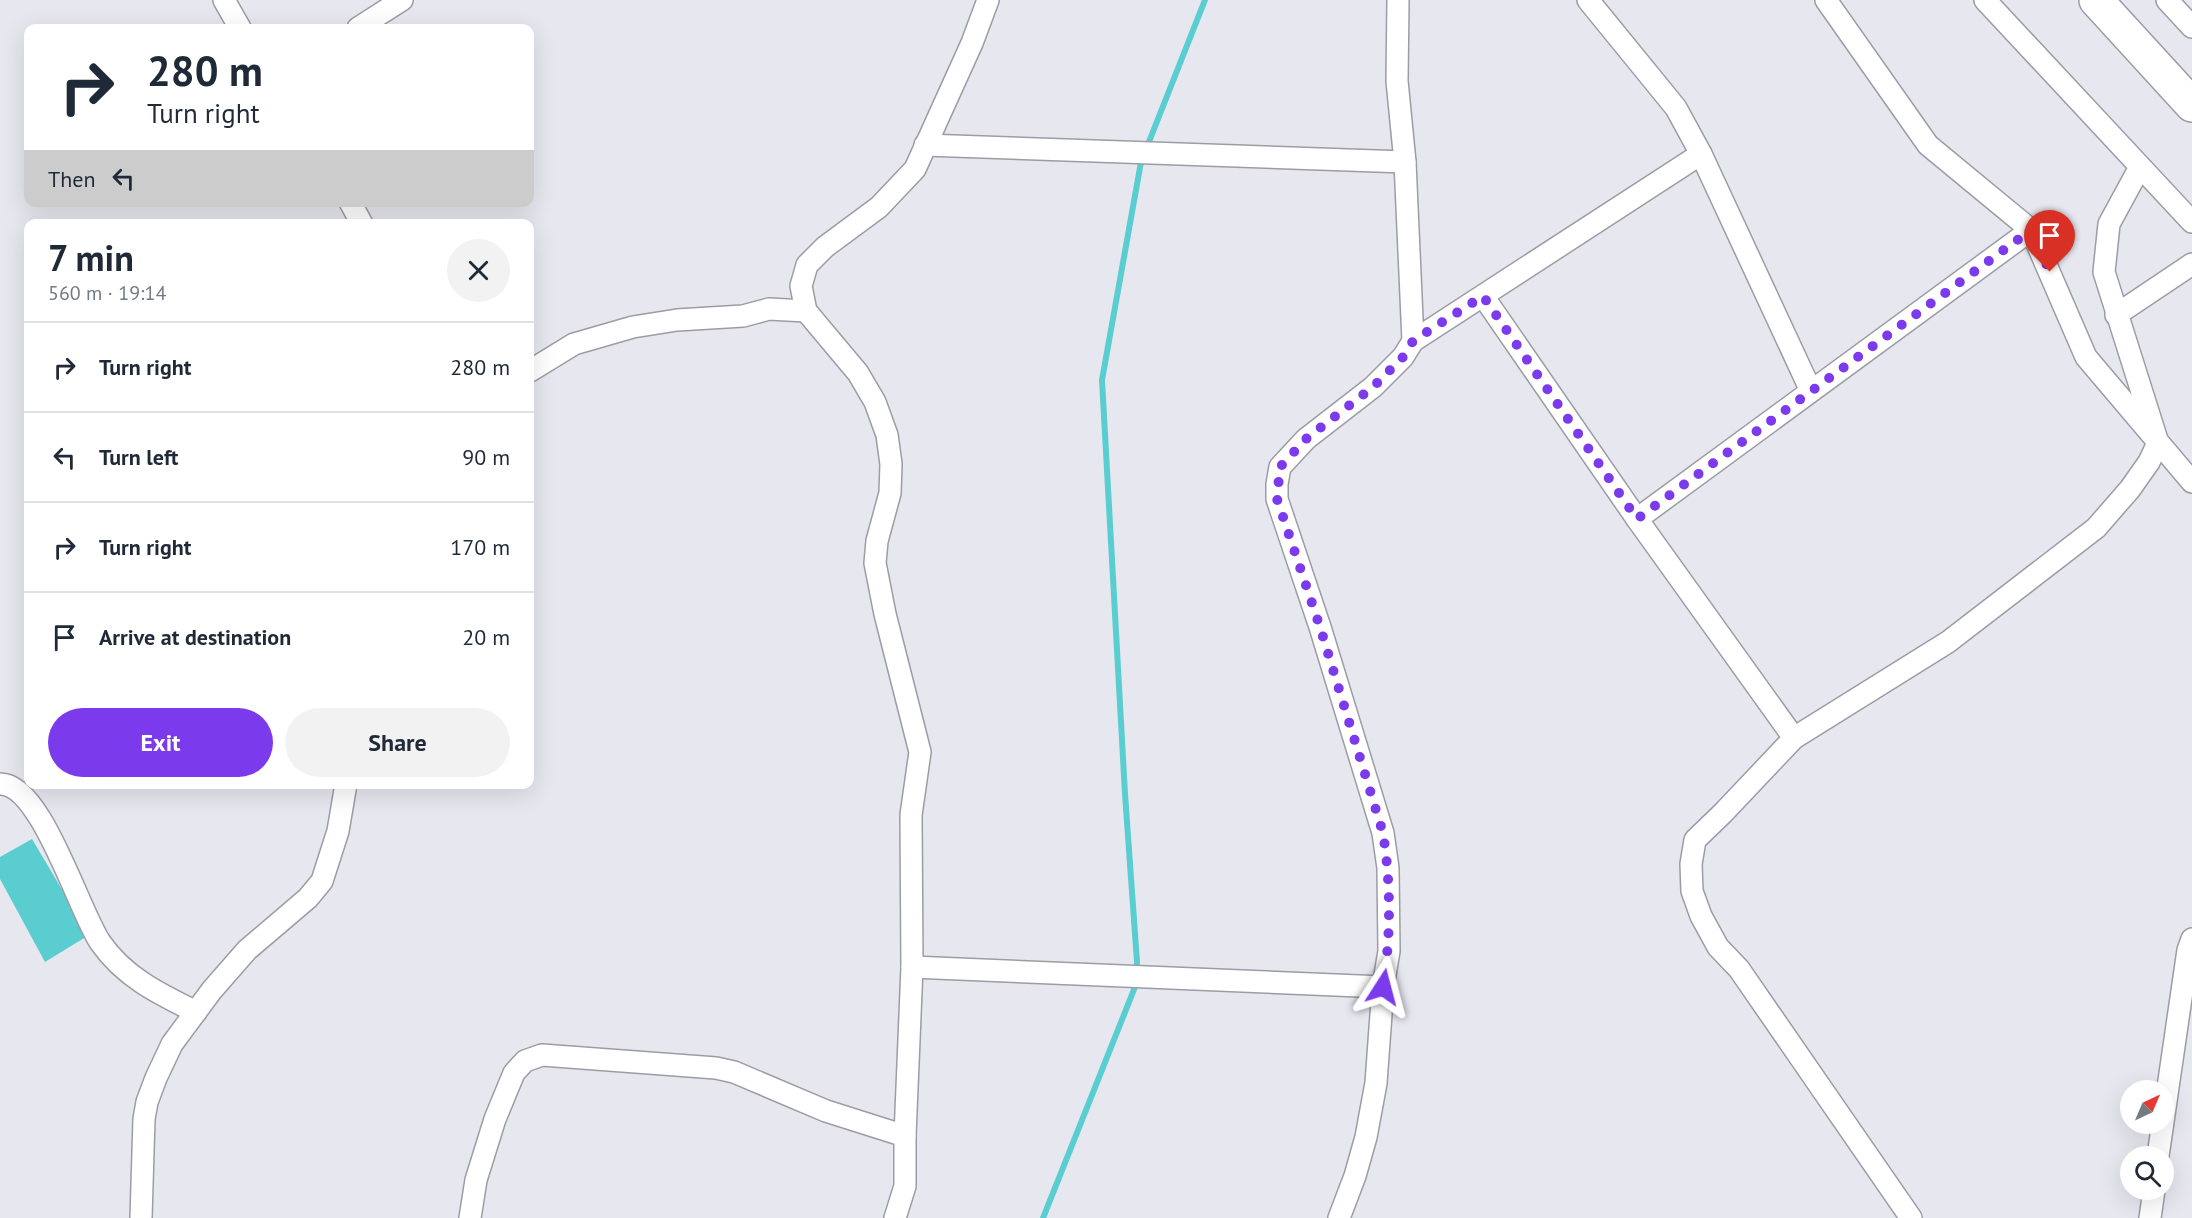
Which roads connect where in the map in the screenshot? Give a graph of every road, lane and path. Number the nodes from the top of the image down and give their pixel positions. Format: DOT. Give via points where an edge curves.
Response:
graph roads {
  1 [pos="224,0"];
  2 [pos="402,0"];
  3 [pos="987,0"];
  4 [pos="1398,0"];
  5 [pos="1588,0"];
  6 [pos="1826,0"];
  7 [pos="1985,0"];
  8 [pos="2096,0"];
  9 [pos="2167,0"];
  10 [pos="238,24"];
  11 [pos="364,24"];
  12 [pos="2192,27"];
  13 [pos="2192,105"];
  14 [pos="925,145"];
  15 [pos="1701,154"];
  16 [pos="1405,162"];
  17 [pos="2140,167"];
  18 [pos="2192,222"];
  19 [pos="2031,230"];
  20 [pos="2192,264"];
  21 [pos="1483,296"];
  22 [pos="806,311"];
  23 [pos="2116,315"];
  24 [pos="1413,341"];
  25 [pos="534,369"];
  26 [pos="1811,391"];
  27 [pos="2158,443"];
  28 [pos="2192,482"];
  29 [pos="1637,519"];
  30 [pos="1794,738"];
  31 [pos="0,784"];
  32 [pos="345,789"];
  33 [pos="2192,939"];
  34 [pos="912,967"];
  35 [pos="1383,987"];
  36 [pos="196,1012"];
  37 [pos="905,1136"];
  38 [pos="2159,1146"];
  39 [pos="2153,1200"];
  40 [pos="141,1218"];
  41 [pos="470,1218"];
  42 [pos="895,1218"];
  43 [pos="1339,1218"];
  44 [pos="1911,1218"];
  45 [pos="2150,1218"];
  1 -- 10 [label="street"];
  2 -- 11 [label="street"];
  3 -- 14 [label="street" via="972,43"];
  4 -- 16 [label="street" via="1397,81"];
  5 -- 15 [label="street" via="1676,108"];
  6 -- 19 [label="street" via="1928,145"];
  7 -- 17 [label="street"];
  8 -- 13 [label="highway"];
  9 -- 12 [label="street"];
  14 -- 16 [label="street"];
  14 -- 22 [label="street" via="915,169 879,207 807,265 801,286"];
  15 -- 21 [label="street"];
  15 -- 26 [label="street"];
  16 -- 24 [label="street"];
  17 -- 18 [label="street"];
  17 -- 23 [label="street" via="2109,224 2104,272"];
  19 -- 26 [label="street"];
  19 -- 27 [label="street" via="2086,357"];
  20 -- 23 [label="street"];
  21 -- 24 [label="street"];
  21 -- 29 [label="street"];
  22 -- 25 [label="street" via="769,309 743,316 633,327 574,344"];
  22 -- 34 [label="street" via="858,373 886,435 891,464 890,493 876,541 875,563 920,752 911,815"];
  23 -- 27 [label="street"];
  24 -- 35 [label="street" via="1373,387 1306,439 1280,467 1277,484 1277,499 1383,833 1388,868 1389,951"];
  26 -- 29 [label="street"];
  27 -- 28 [label="street"];
  27 -- 30 [label="street" via="2130,489 2096,528 1948,642"];
  29 -- 30 [label="street"];
  30 -- 44 [label="street" via="1695,840 1692,891 1718,947 1739,969"];
  31 -- 36 [label="street" via="18,789 38,812 101,943 148,989"];
  32 -- 36 [label="street" via="338,831 322,881 308,898 247,950"];
  33 -- 38 [label="street"];
  34 -- 35 [label="street"];
  34 -- 37 [label="street"];
  35 -- 43 [label="street" via="1376,1083 1366,1137"];
  36 -- 40 [label="street" via="172,1044 147,1102"];
  37 -- 41 [label="street" via="826,1111 734,1072 542,1055 525,1061 514,1073 476,1180"];
  37 -- 42 [label="street" via="905,1186"];
  39 -- 45 [label="street"];
}
